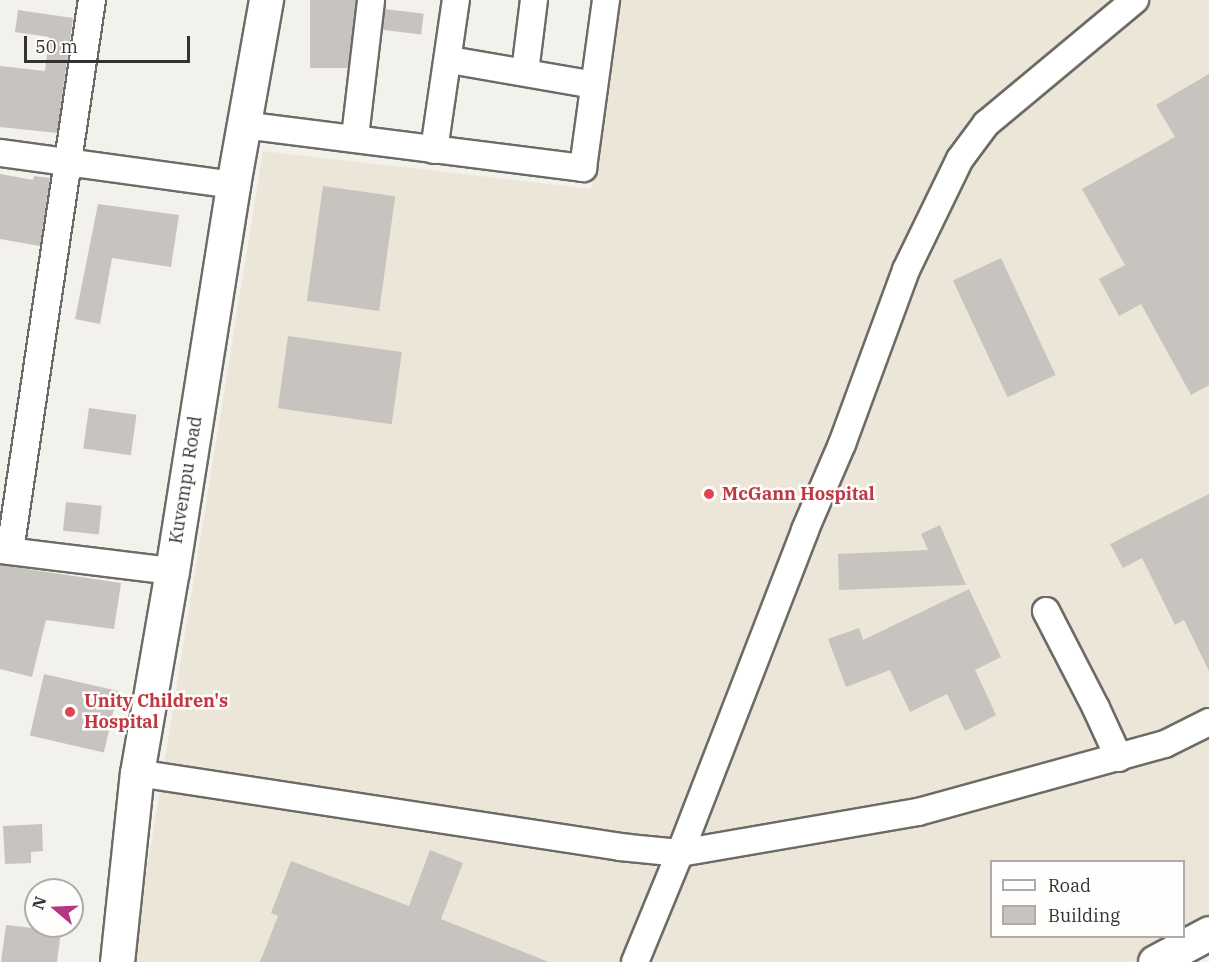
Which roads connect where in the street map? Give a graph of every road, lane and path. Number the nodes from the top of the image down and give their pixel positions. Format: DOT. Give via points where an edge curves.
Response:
graph roads {
  1 [pos="92,0"];
  2 [pos="266,0"];
  3 [pos="371,0"];
  4 [pos="456,0"];
  5 [pos="534,0"];
  6 [pos="606,0"];
  7 [pos="1135,0"];
  8 [pos="450,60"];
  9 [pos="525,72"];
  10 [pos="594,85"];
  11 [pos="243,125"];
  12 [pos="355,137"];
  13 [pos="434,150"];
  14 [pos="0,153"];
  15 [pos="68,164"];
  16 [pos="233,185"];
  17 [pos="5,550"];
  18 [pos="172,571"];
  19 [pos="1046,612"];
  20 [pos="1209,722"];
  21 [pos="1119,758"];
  22 [pos="137,773"];
  23 [pos="680,853"];
  24 [pos="1209,933"];
  25 [pos="117,962"];
  26 [pos="635,962"];
  27 [pos="1155,962"];
  1 -- 15 [label="street"];
  2 -- 11 [label="main road, Kuvempu Road"];
  3 -- 12 [label="street"];
  4 -- 8 [label="street"];
  5 -- 9 [label="street"];
  6 -- 10 [label="street"];
  7 -- 23 [label="street" via="986,124 960,159 906,270 842,444"];
  8 -- 9 [label="street"];
  8 -- 13 [label="street"];
  9 -- 10 [label="street"];
  10 -- 13 [label="street" via="583,168"];
  11 -- 12 [label="street"];
  11 -- 16 [label="main road, Kuvempu Road"];
  12 -- 13 [label="street"];
  14 -- 15 [label="street"];
  15 -- 16 [label="street"];
  15 -- 17 [label="street"];
  16 -- 18 [label="main road, Kuvempu Road"];
  17 -- 18 [label="street"];
  18 -- 22 [label="main road, Kuvempu Road"];
  19 -- 21 [label="street"];
  20 -- 21 [label="street" via="1165,744"];
  21 -- 23 [label="street" via="918,812"];
  22 -- 23 [label="street"];
  22 -- 25 [label="main road, Kuvempu Road"];
  23 -- 26 [label="street"];
  24 -- 27 [label="main road"];
}
